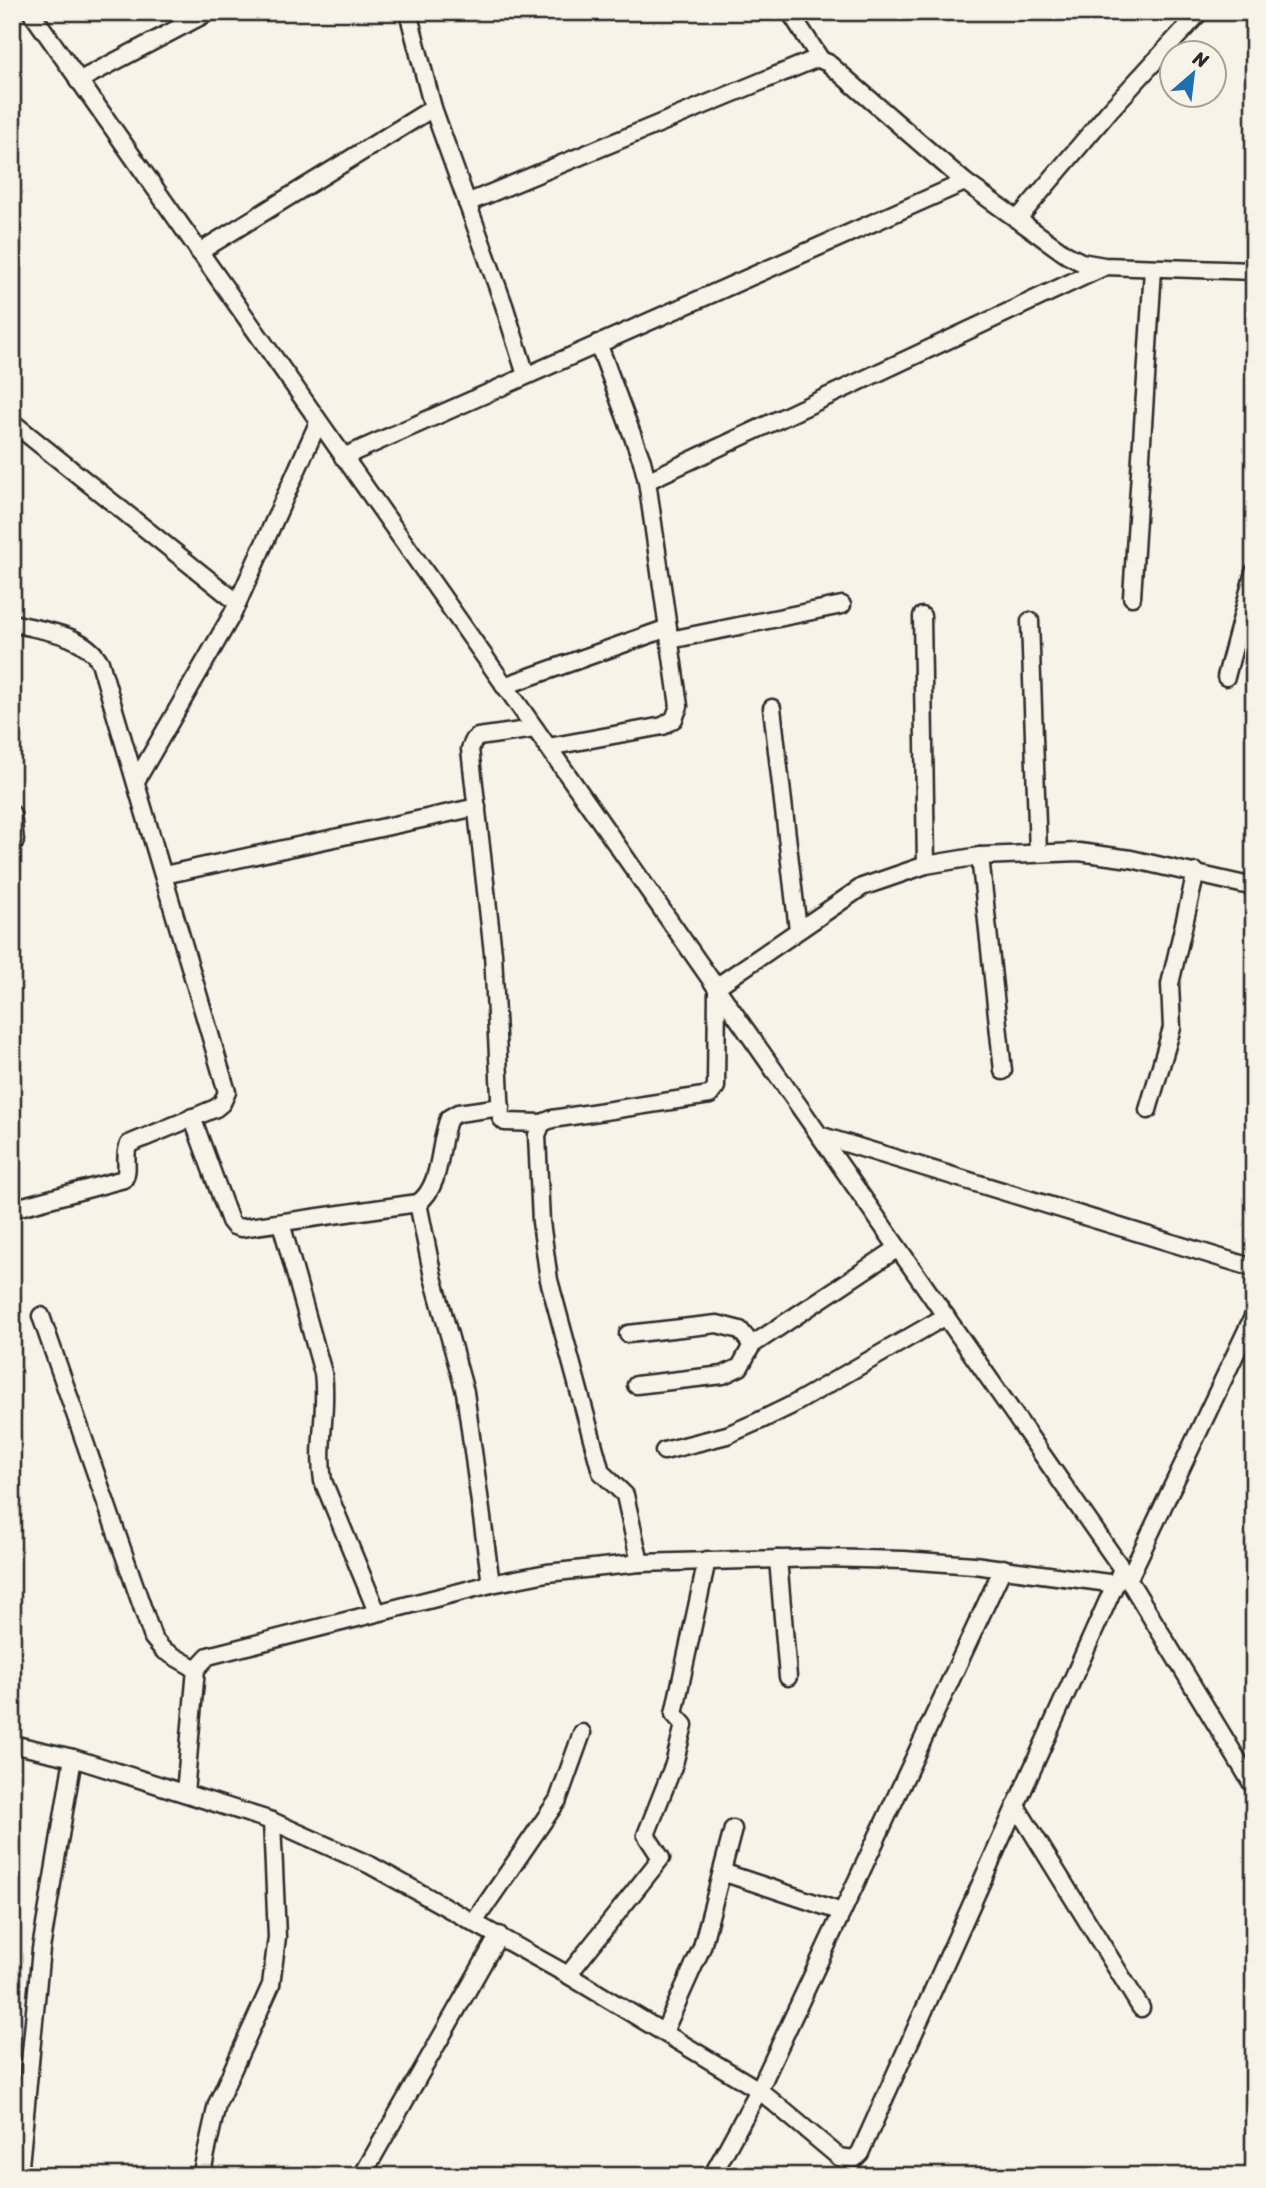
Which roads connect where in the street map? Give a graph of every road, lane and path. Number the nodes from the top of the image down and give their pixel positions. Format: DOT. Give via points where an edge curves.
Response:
graph roads {
  1 [pos="30,12"];
  2 [pos="209,12"];
  3 [pos="426,12"];
  4 [pos="790,12"];
  5 [pos="1200,12"];
  6 [pos="409,16"];
  7 [pos="818,58"];
  8 [pos="78,81"];
  9 [pos="433,108"];
  10 [pos="965,181"];
  11 [pos="467,204"];
  12 [pos="1017,220"];
  13 [pos="199,251"];
  14 [pos="1104,266"];
  15 [pos="1153,269"];
  16 [pos="1254,271"];
  17 [pos="598,343"];
  18 [pos="526,375"];
  19 [pos="12,422"];
  20 [pos="318,423"];
  21 [pos="343,457"];
  22 [pos="647,481"];
  23 [pos="1254,572"];
  24 [pos="1132,597"];
  25 [pos="238,603"];
  26 [pos="842,605"];
  27 [pos="922,616"];
  28 [pos="1031,621"];
  29 [pos="12,623"];
  30 [pos="669,634"];
  31 [pos="1226,677"];
  32 [pos="504,686"];
  33 [pos="772,708"];
  34 [pos="535,729"];
  35 [pos="548,747"];
  36 [pos="136,781"];
  37 [pos="477,807"];
  38 [pos="12,814"];
  39 [pos="15,841"];
  40 [pos="1038,853"];
  41 [pos="980,856"];
  42 [pos="926,865"];
  43 [pos="1196,872"];
  44 [pos="164,875"];
  45 [pos="1254,887"];
  46 [pos="798,930"];
  47 [pos="716,988"];
  48 [pos="1003,1072"];
  49 [pos="501,1107"];
  50 [pos="1148,1110"];
  51 [pos="192,1117"];
  52 [pos="542,1123"];
  53 [pos="819,1135"];
  54 [pos="418,1203"];
  55 [pos="12,1209"];
  56 [pos="281,1223"];
  57 [pos="898,1248"];
  58 [pos="1254,1268"];
  59 [pos="1254,1315"];
  60 [pos="946,1316"];
  61 [pos="41,1317"];
  62 [pos="628,1334"];
  63 [pos="752,1345"];
  64 [pos="636,1385"];
  65 [pos="664,1451"];
  66 [pos="778,1559"];
  67 [pos="707,1560"];
  68 [pos="640,1563"];
  69 [pos="1003,1568"];
  70 [pos="1122,1578"];
  71 [pos="491,1584"];
  72 [pos="377,1612"];
  73 [pos="196,1669"];
  74 [pos="788,1677"];
  75 [pos="582,1733"];
  76 [pos="12,1744"];
  77 [pos="73,1758"];
  78 [pos="1254,1787"];
  79 [pos="185,1793"];
  80 [pos="1016,1806"];
  81 [pos="272,1821"];
  82 [pos="733,1829"];
  83 [pos="722,1872"];
  84 [pos="842,1912"];
  85 [pos="474,1922"];
  86 [pos="499,1936"];
  87 [pos="568,1975"];
  88 [pos="1141,2008"];
  89 [pos="664,2032"];
  90 [pos="759,2090"];
  91 [pos="854,2159"];
  92 [pos="19,2176"];
  93 [pos="201,2176"];
  94 [pos="362,2176"];
  95 [pos="712,2176"];
  96 [pos="855,2176"];
  1 -- 8 [label="street"];
  2 -- 8 [label="street"];
  3 -- 6 [label="street"];
  4 -- 7 [label="street"];
  5 -- 12 [label="street"];
  6 -- 9 [label="street"];
  7 -- 10 [label="street"];
  7 -- 11 [label="street"];
  8 -- 13 [label="street"];
  9 -- 11 [label="street"];
  9 -- 13 [label="street"];
  10 -- 12 [label="street"];
  10 -- 17 [label="street"];
  11 -- 18 [label="street"];
  12 -- 14 [label="street" via="1067,255"];
  13 -- 20 [label="street"];
  14 -- 15 [label="street"];
  14 -- 22 [label="street"];
  15 -- 16 [label="street"];
  15 -- 24 [label="street"];
  17 -- 18 [label="street"];
  17 -- 22 [label="street"];
  18 -- 21 [label="street"];
  19 -- 25 [label="street"];
  20 -- 21 [label="street"];
  20 -- 25 [label="street"];
  21 -- 32 [label="street"];
  22 -- 30 [label="street"];
  23 -- 31 [label="street"];
  25 -- 36 [label="street"];
  26 -- 30 [label="street"];
  27 -- 42 [label="street"];
  28 -- 40 [label="street"];
  29 -- 36 [label="street" via="75,639 95,653"];
  30 -- 32 [label="street"];
  30 -- 35 [label="street" via="679,706 674,719 663,726"];
  32 -- 34 [label="street"];
  33 -- 46 [label="street"];
  34 -- 35 [label="street"];
  34 -- 37 [label="street" via="474,740 470,749"];
  35 -- 47 [label="street"];
  36 -- 44 [label="street"];
  37 -- 44 [label="street"];
  37 -- 49 [label="street" via="494,953"];
  38 -- 39 [label="street"];
  40 -- 41 [label="street"];
  40 -- 43 [label="street" via="1079,852"];
  41 -- 42 [label="street"];
  41 -- 48 [label="street"];
  42 -- 46 [label="street" via="862,887"];
  43 -- 45 [label="street"];
  43 -- 50 [label="street" via="1171,978 1172,1028"];
  44 -- 51 [label="street" via="227,1092 216,1108"];
  46 -- 47 [label="street"];
  47 -- 52 [label="street" via="716,1087 710,1095"];
  47 -- 53 [label="street"];
  49 -- 52 [label="street" via="503,1121"];
  49 -- 54 [label="street" via="449,1118 433,1185"];
  51 -- 55 [label="street" via="129,1143 124,1179"];
  51 -- 56 [label="street" via="231,1224 241,1228"];
  52 -- 68 [label="street" via="537,1135 539,1197 549,1280 601,1472 625,1495"];
  53 -- 57 [label="street"];
  53 -- 58 [label="street"];
  54 -- 56 [label="street"];
  54 -- 71 [label="street" via="465,1392"];
  56 -- 72 [label="street" via="323,1373 323,1481"];
  57 -- 60 [label="street"];
  57 -- 63 [label="street"];
  59 -- 70 [label="street"];
  60 -- 65 [label="street" via="759,1421 727,1435"];
  60 -- 70 [label="street"];
  61 -- 73 [label="street" via="153,1639"];
  62 -- 63 [label="street" via="717,1324 740,1330"];
  63 -- 64 [label="street" via="740,1367 723,1375"];
  66 -- 67 [label="street"];
  66 -- 69 [label="street" via="904,1560"];
  66 -- 74 [label="street"];
  67 -- 68 [label="street"];
  67 -- 87 [label="street" via="674,1714 684,1725 646,1835 661,1858"];
  68 -- 71 [label="street"];
  69 -- 70 [label="street"];
  69 -- 84 [label="street"];
  70 -- 78 [label="street"];
  70 -- 80 [label="street"];
  71 -- 72 [label="street"];
  72 -- 73 [label="street" via="218,1652"];
  73 -- 79 [label="street"];
  75 -- 85 [label="street" via="558,1800"];
  76 -- 77 [label="street"];
  77 -- 79 [label="street"];
  77 -- 92 [label="street" via="41,1949"];
  79 -- 81 [label="street"];
  80 -- 88 [label="street"];
  80 -- 91 [label="street"];
  81 -- 85 [label="street" via="370,1865"];
  81 -- 93 [label="street" via="277,1937 271,1985 217,2104"];
  82 -- 83 [label="street"];
  83 -- 84 [label="street"];
  83 -- 89 [label="street" via="699,1957"];
  84 -- 90 [label="street"];
  85 -- 86 [label="street"];
  86 -- 87 [label="street"];
  86 -- 94 [label="street"];
  87 -- 89 [label="street"];
  89 -- 90 [label="street"];
  90 -- 91 [label="street" via="839,2157"];
  90 -- 95 [label="street"];
  91 -- 96 [label="street"];
}
